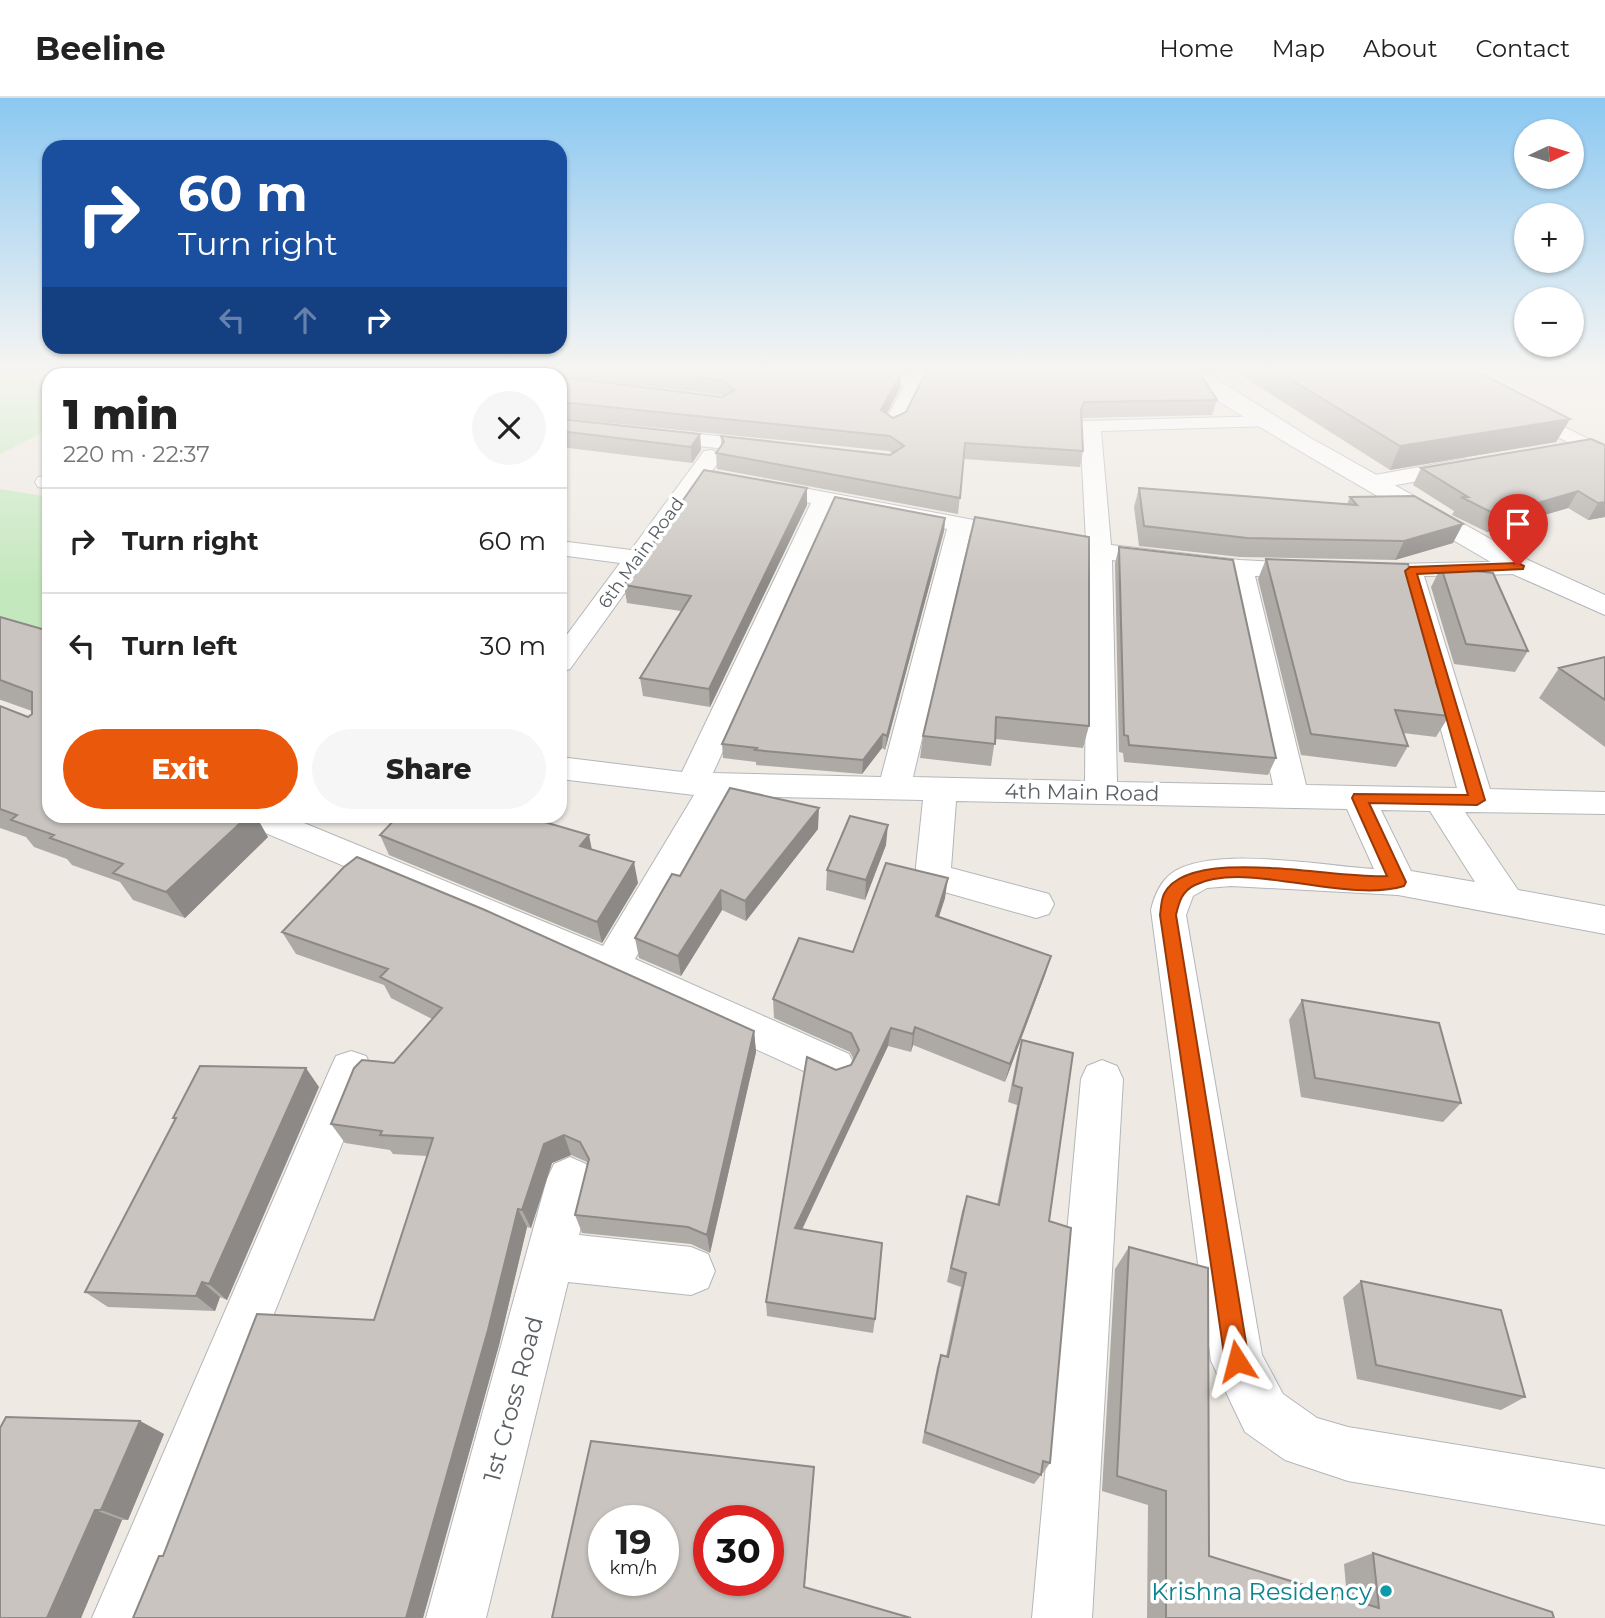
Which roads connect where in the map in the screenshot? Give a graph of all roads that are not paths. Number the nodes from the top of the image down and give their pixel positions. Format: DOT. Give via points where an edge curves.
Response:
graph roads {
  1 [pos="721,443"];
  2 [pos="730,443"];
  3 [pos="1091,443"];
  4 [pos="1305,443"];
  5 [pos="1599,447"];
  6 [pos="792,450"];
  7 [pos="1547,452"];
  8 [pos="1483,463"];
  9 [pos="698,475"];
  10 [pos="1375,482"];
  11 [pos="825,499"];
  12 [pos="960,524"];
  13 [pos="567,549"];
  14 [pos="1099,551"];
  15 [pos="637,558"];
  16 [pos="1518,566"];
  17 [pos="1240,568"];
  18 [pos="1410,571"];
  19 [pos="1605,606"];
  20 [pos="567,653"];
  21 [pos="567,769"];
  22 [pos="705,784"];
  23 [pos="894,788"];
  24 [pos="941,789"];
  25 [pos="1101,792"];
  26 [pos="1292,797"];
  27 [pos="1359,798"];
  28 [pos="1440,800"];
  29 [pos="1477,800"];
  30 [pos="1605,803"];
  31 [pos="273,823"];
  32 [pos="1398,882"];
  33 [pos="1505,900"];
  34 [pos="1036,904"];
  35 [pos="1605,920"];
  36 [pos="611,966"];
  37 [pos="834,1067"];
  38 [pos="351,1069"];
  39 [pos="1102,1079"];
  40 [pos="570,1180"];
  41 [pos="550,1256"];
  42 [pos="691,1271"];
  43 [pos="1605,1497"];
  44 [pos="122,1618"];
  45 [pos="456,1618"];
  46 [pos="1062,1618"];
  1 -- 9 [label="street, 6th Main Road"];
  2 -- 6 [label="street"];
  3 -- 14 [label="street"];
  4 -- 10 [label="main road"];
  5 -- 7 [label="street"];
  8 -- 10 [label="street"];
  9 -- 11 [label="street"];
  9 -- 15 [label="street, 6th Main Road"];
  10 -- 16 [label="main road"];
  11 -- 12 [label="street"];
  11 -- 22 [label="street"];
  12 -- 14 [label="street"];
  12 -- 23 [label="street"];
  13 -- 15 [label="street"];
  14 -- 17 [label="street"];
  14 -- 25 [label="street"];
  15 -- 20 [label="street, 6th Main Road"];
  16 -- 18 [label="street"];
  16 -- 19 [label="main road"];
  17 -- 18 [label="street"];
  17 -- 26 [label="street"];
  18 -- 29 [label="street"];
  21 -- 22 [label="street, 4th Main Road"];
  22 -- 23 [label="street, 4th Main Road"];
  22 -- 36 [label="street"];
  23 -- 24 [label="street, 4th Main Road"];
  24 -- 25 [label="street, 4th Main Road"];
  24 -- 34 [label="street" via="933,876"];
  25 -- 26 [label="street, 4th Main Road"];
  26 -- 27 [label="street, 4th Main Road"];
  27 -- 28 [label="street, 4th Main Road"];
  27 -- 32 [label="street"];
  28 -- 29 [label="street, 4th Main Road"];
  28 -- 33 [label="street"];
  29 -- 30 [label="street, 4th Main Road"];
  31 -- 36 [label="street"];
  32 -- 33 [label="street"];
  32 -- 43 [label="street" via="1370,884 1229,872 1190,880 1172,896 1168,915 1237,1361 1264,1413 1304,1441 1348,1454"];
  33 -- 35 [label="street"];
  36 -- 37 [label="street"];
  38 -- 44 [label="street"];
  39 -- 46 [label="street"];
  40 -- 41 [label="street, 1st Cross Road"];
  41 -- 42 [label="street"];
  41 -- 45 [label="street, 1st Cross Road"];
}
